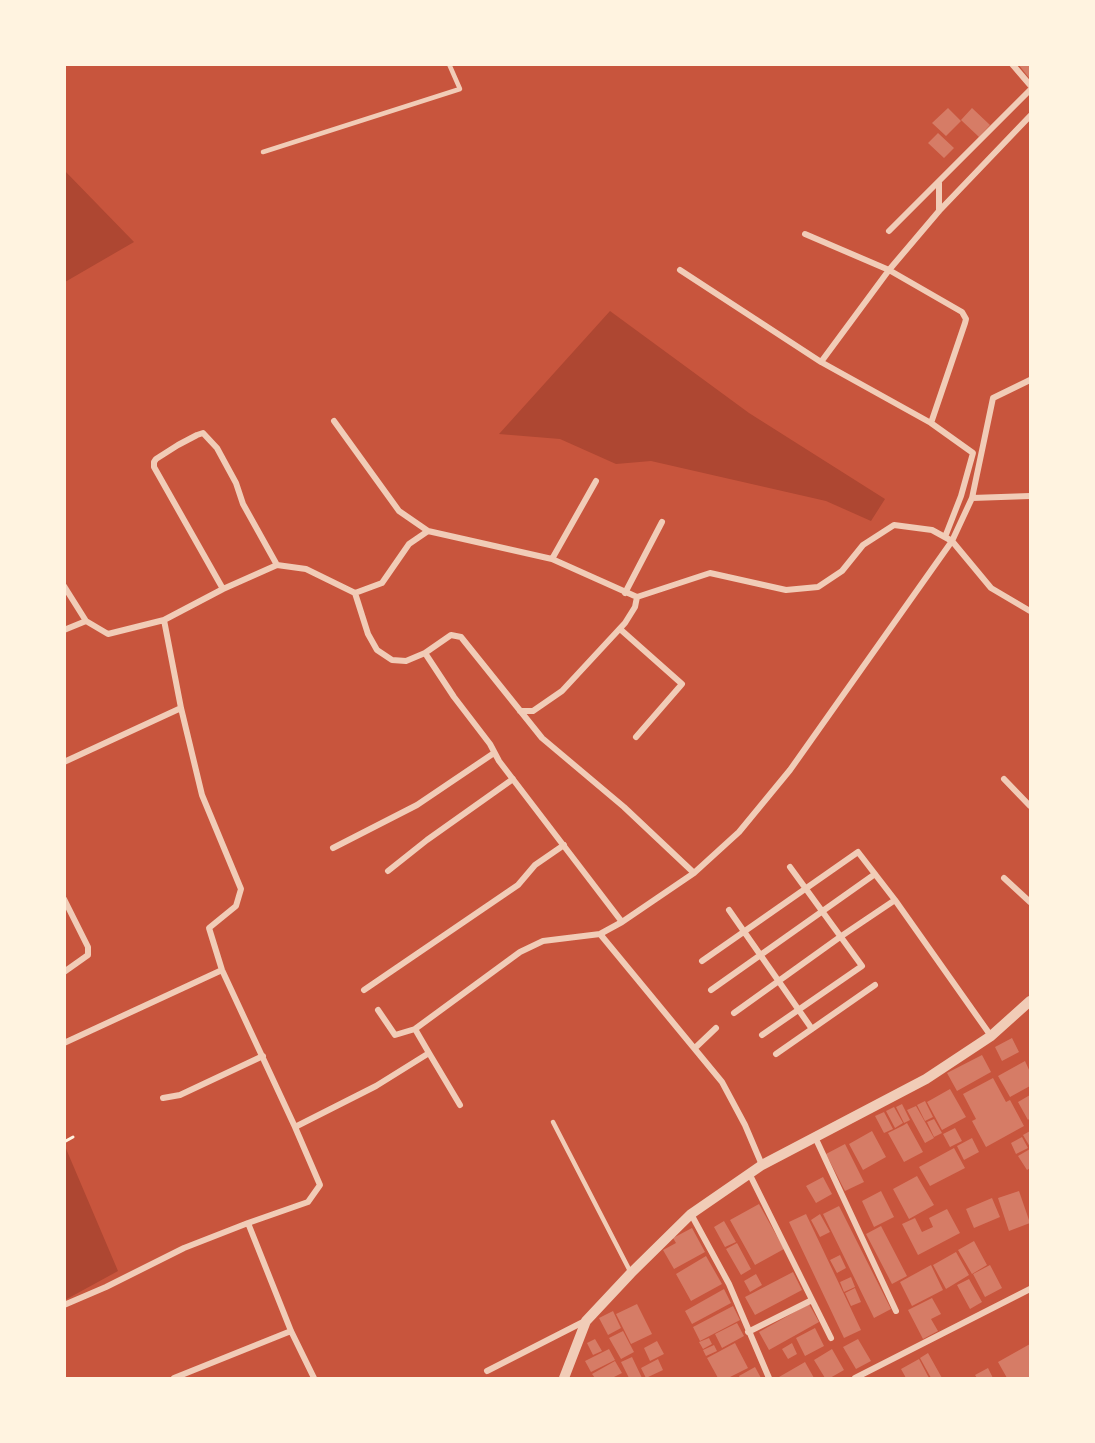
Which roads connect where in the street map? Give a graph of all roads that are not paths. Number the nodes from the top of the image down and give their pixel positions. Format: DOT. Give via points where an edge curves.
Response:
graph roads {
  1 [pos="449,64"];
  2 [pos="1012,64"];
  3 [pos="1030,85"];
  4 [pos="1030,90"];
  5 [pos="1028,98"];
  6 [pos="1030,116"];
  7 [pos="263,152"];
  8 [pos="939,186"];
  9 [pos="939,211"];
  10 [pos="889,231"];
  11 [pos="805,234"];
  12 [pos="680,270"];
  13 [pos="889,270"];
  14 [pos="821,362"];
  15 [pos="1030,380"];
  16 [pos="334,421"];
  17 [pos="931,423"];
  18 [pos="967,475"];
  19 [pos="977,477"];
  20 [pos="596,481"];
  21 [pos="1030,496"];
  22 [pos="972,498"];
  23 [pos="662,522"];
  24 [pos="428,531"];
  25 [pos="945,537"];
  26 [pos="952,542"];
  27 [pos="552,559"];
  28 [pos="277,565"];
  29 [pos="64,586"];
  30 [pos="223,590"];
  31 [pos="625,592"];
  32 [pos="355,593"];
  33 [pos="637,597"];
  34 [pos="1030,611"];
  35 [pos="164,620"];
  36 [pos="86,621"];
  37 [pos="620,629"];
  38 [pos="64,630"];
  39 [pos="425,653"];
  40 [pos="181,708"];
  41 [pos="520,711"];
  42 [pos="636,737"];
  43 [pos="494,753"];
  44 [pos="64,762"];
  45 [pos="513,778"];
  46 [pos="1004,779"];
  47 [pos="1030,806"];
  48 [pos="564,845"];
  49 [pos="333,848"];
  50 [pos="789,867"];
  51 [pos="388,871"];
  52 [pos="694,873"];
  53 [pos="875,874"];
  54 [pos="1004,878"];
  55 [pos="806,889"];
  56 [pos="64,899"];
  57 [pos="895,900"];
  58 [pos="1030,902"];
  59 [pos="729,910"];
  60 [pos="822,912"];
  61 [pos="622,922"];
  62 [pos="744,932"];
  63 [pos="600,934"];
  64 [pos="840,937"];
  65 [pos="760,955"];
  66 [pos="702,961"];
  67 [pos="222,970"];
  68 [pos="64,972"];
  69 [pos="778,981"];
  70 [pos="875,985"];
  71 [pos="364,990"];
  72 [pos="711,990"];
  73 [pos="1030,1001"];
  74 [pos="378,1010"];
  75 [pos="798,1010"];
  76 [pos="734,1013"];
  77 [pos="716,1028"];
  78 [pos="415,1029"];
  79 [pos="812,1029"];
  80 [pos="762,1035"];
  81 [pos="991,1036"];
  82 [pos="64,1043"];
  83 [pos="695,1048"];
  84 [pos="429,1053"];
  85 [pos="776,1054"];
  86 [pos="263,1056"];
  87 [pos="163,1098"];
  88 [pos="460,1105"];
  89 [pos="553,1122"];
  90 [pos="295,1127"];
  91 [pos="814,1136"];
  92 [pos="762,1165"];
  93 [pos="750,1173"];
  94 [pos="691,1214"];
  95 [pos="248,1223"];
  96 [pos="630,1273"];
  97 [pos="1030,1289"];
  98 [pos="812,1300"];
  99 [pos="64,1305"];
  100 [pos="896,1311"];
  101 [pos="586,1321"];
  102 [pos="291,1331"];
  103 [pos="748,1332"];
  104 [pos="831,1338"];
  105 [pos="487,1371"];
  106 [pos="174,1378"];
  107 [pos="314,1378"];
  108 [pos="564,1378"];
  109 [pos="769,1378"];
  110 [pos="855,1378"];
  1 -- 7 [label="lane" via="460,89"];
  2 -- 3 [label="street"];
  4 -- 5 [label="street"];
  5 -- 8 [label="street"];
  6 -- 9 [label="street"];
  8 -- 9 [label="street"];
  8 -- 10 [label="street"];
  9 -- 13 [label="street"];
  11 -- 13 [label="street"];
  12 -- 14 [label="street"];
  13 -- 14 [label="street"];
  13 -- 17 [label="street" via="962,312 966,319"];
  14 -- 17 [label="street"];
  15 -- 19 [label="street" via="993,398"];
  16 -- 24 [label="street" via="399,511"];
  17 -- 18 [label="street" via="973,453"];
  18 -- 19 [label="street"];
  18 -- 25 [label="street"];
  19 -- 22 [label="street"];
  20 -- 27 [label="street"];
  21 -- 22 [label="street"];
  22 -- 26 [label="street"];
  23 -- 31 [label="street"];
  24 -- 27 [label="street"];
  24 -- 32 [label="street" via="409,544 382,583"];
  25 -- 26 [label="street"];
  25 -- 33 [label="street" via="932,530 894,525 863,545 842,571 818,587 786,590 711,573"];
  26 -- 34 [label="street" via="991,588"];
  26 -- 52 [label="street" via="790,770 739,832"];
  27 -- 31 [label="street"];
  28 -- 30 [label="street"];
  28 -- 30 [label="street" via="243,504 229,468 203,433 178,445 154,462 154,467"];
  28 -- 32 [label="street" via="306,569"];
  29 -- 36 [label="street"];
  30 -- 35 [label="street"];
  31 -- 33 [label="street"];
  32 -- 39 [label="street" via="377,650 392,660 405,661"];
  33 -- 37 [label="street" via="631,615"];
  35 -- 36 [label="street" via="108,634"];
  35 -- 40 [label="street"];
  36 -- 38 [label="street"];
  37 -- 41 [label="street" via="562,691 533,711"];
  37 -- 42 [label="street" via="682,684"];
  39 -- 41 [label="street" via="451,635 461,637"];
  39 -- 43 [label="street"];
  40 -- 44 [label="street"];
  40 -- 67 [label="street" via="202,795 241,889 236,906 209,928"];
  41 -- 52 [label="street" via="542,738"];
  43 -- 45 [label="street"];
  43 -- 49 [label="street" via="417,805"];
  45 -- 48 [label="street"];
  45 -- 51 [label="street"];
  46 -- 47 [label="street"];
  48 -- 61 [label="street"];
  48 -- 71 [label="street" via="535,865 518,885"];
  50 -- 55 [label="street"];
  52 -- 61 [label="street"];
  53 -- 55 [label="street" via="858,852"];
  53 -- 57 [label="street"];
  53 -- 60 [label="street"];
  54 -- 58 [label="street"];
  55 -- 60 [label="street"];
  55 -- 62 [label="street"];
  56 -- 68 [label="street" via="88,946 88,955"];
  57 -- 64 [label="street"];
  57 -- 81 [label="street"];
  59 -- 62 [label="street"];
  60 -- 64 [label="street"];
  60 -- 65 [label="street"];
  61 -- 63 [label="street"];
  62 -- 65 [label="street"];
  62 -- 66 [label="street"];
  63 -- 78 [label="street" via="543,941 520,952"];
  63 -- 83 [label="street"];
  64 -- 69 [label="street"];
  64 -- 75 [label="street" via="862,966"];
  65 -- 69 [label="street"];
  65 -- 72 [label="street"];
  67 -- 82 [label="street"];
  67 -- 86 [label="street"];
  69 -- 75 [label="street"];
  69 -- 76 [label="street"];
  70 -- 79 [label="street"];
  73 -- 81 [label="street"];
  74 -- 78 [label="street" via="395,1035"];
  75 -- 79 [label="street"];
  75 -- 80 [label="street"];
  77 -- 83 [label="street"];
  78 -- 84 [label="street"];
  79 -- 85 [label="street"];
  81 -- 91 [label="street" via="926,1078"];
  83 -- 92 [label="street" via="722,1082"];
  84 -- 88 [label="street"];
  84 -- 90 [label="street" via="376,1086"];
  86 -- 87 [label="street" via="180,1095"];
  86 -- 90 [label="street"];
  89 -- 96 [label="lane"];
  90 -- 95 [label="street" via="320,1185 308,1202"];
  91 -- 92 [label="street"];
  91 -- 100 [label="street"];
  92 -- 93 [label="street"];
  93 -- 94 [label="street"];
  93 -- 98 [label="street"];
  94 -- 96 [label="street"];
  94 -- 103 [label="street" via="729,1284"];
  95 -- 99 [label="street" via="184,1248"];
  95 -- 102 [label="street"];
  96 -- 101 [label="street"];
  97 -- 110 [label="street"];
  98 -- 103 [label="street"];
  98 -- 104 [label="street"];
  101 -- 105 [label="street"];
  101 -- 108 [label="street"];
  102 -- 106 [label="street"];
  102 -- 107 [label="street"];
  103 -- 109 [label="street"];
}
